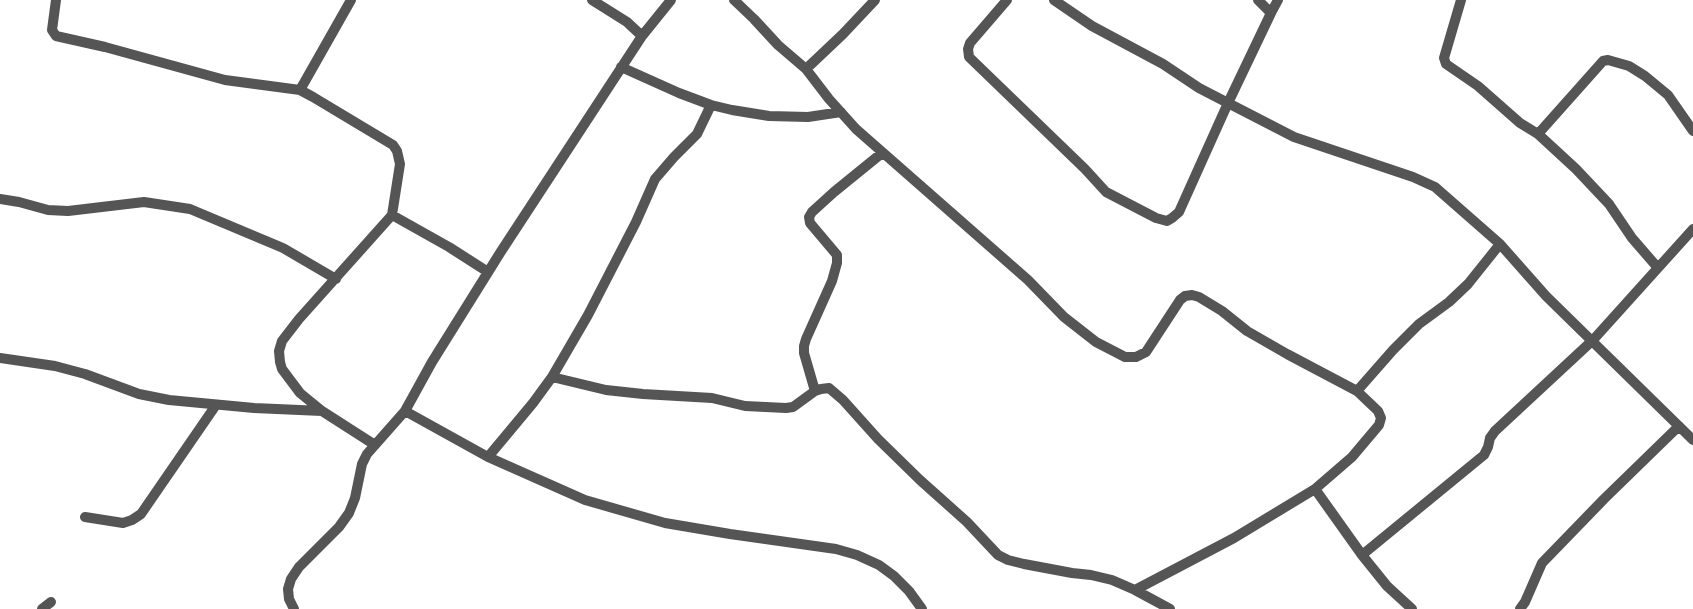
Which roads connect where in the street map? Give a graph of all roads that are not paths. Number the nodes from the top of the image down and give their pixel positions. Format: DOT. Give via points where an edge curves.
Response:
graph roads {
  1 [pos="56,0"];
  2 [pos="352,0"];
  3 [pos="592,0"];
  4 [pos="671,0"];
  5 [pos="734,0"];
  6 [pos="875,0"];
  7 [pos="1007,0"];
  8 [pos="1054,0"];
  9 [pos="1258,0"];
  10 [pos="1278,0"];
  11 [pos="1461,0"];
  12 [pos="1271,13"];
  13 [pos="642,36"];
  14 [pos="621,67"];
  15 [pos="806,69"];
  16 [pos="300,90"];
  17 [pos="1228,103"];
  18 [pos="711,105"];
  19 [pos="841,112"];
  20 [pos="1693,131"];
  21 [pos="1538,134"];
  22 [pos="882,153"];
  23 [pos="0,198"];
  24 [pos="392,214"];
  25 [pos="1693,229"];
  26 [pos="1500,244"];
  27 [pos="1658,268"];
  28 [pos="488,272"];
  29 [pos="336,279"];
  30 [pos="1593,340"];
  31 [pos="0,358"];
  32 [pos="552,377"];
  33 [pos="815,391"];
  34 [pos="1357,391"];
  35 [pos="216,405"];
  36 [pos="322,411"];
  37 [pos="405,411"];
  38 [pos="1680,426"];
  39 [pos="1693,440"];
  40 [pos="375,445"];
  41 [pos="488,458"];
  42 [pos="1315,489"];
  43 [pos="85,516"];
  44 [pos="1362,555"];
  45 [pos="1134,590"];
  46 [pos="51,602"];
  47 [pos="42,609"];
  48 [pos="294,609"];
  49 [pos="922,609"];
  50 [pos="1170,609"];
  51 [pos="1412,609"];
  52 [pos="1520,609"];
  1 -- 16 [label="street" via="52,30 56,36 225,80"];
  2 -- 16 [label="street"];
  3 -- 13 [label="street" via="627,22"];
  4 -- 13 [label="street"];
  5 -- 15 [label="street" via="778,45"];
  6 -- 15 [label="street"];
  7 -- 17 [label="street" via="970,43 969,58 1106,192 1147,214 1167,221 1179,212"];
  8 -- 17 [label="street" via="1092,26"];
  9 -- 12 [label="street"];
  10 -- 12 [label="street"];
  11 -- 21 [label="street" via="1444,61 1478,86 1520,123"];
  12 -- 17 [label="street"];
  13 -- 14 [label="street"];
  14 -- 18 [label="street"];
  14 -- 28 [label="street"];
  15 -- 19 [label="street"];
  16 -- 24 [label="street" via="393,145 400,164"];
  17 -- 26 [label="street" via="1294,137 1413,177 1435,187"];
  18 -- 19 [label="street" via="769,116 808,117"];
  18 -- 32 [label="street" via="697,134 655,179 588,315"];
  19 -- 22 [label="street" via="856,130"];
  20 -- 21 [label="street" via="1668,95 1629,66 1608,60 1603,62"];
  21 -- 27 [label="street" via="1609,204 1632,238"];
  22 -- 33 [label="street" via="834,192 809,217 810,223 837,255 832,281 804,346"];
  22 -- 34 [label="street" via="1028,280 1064,317 1096,342 1125,357 1136,357 1146,352 1180,300 1192,295 1222,312 1247,331"];
  23 -- 29 [label="street" via="48,210 68,211 144,202 190,209 283,248"];
  24 -- 28 [label="street"];
  24 -- 29 [label="street"];
  25 -- 27 [label="street"];
  26 -- 30 [label="street" via="1546,296"];
  26 -- 34 [label="street" via="1468,284 1419,324"];
  27 -- 30 [label="street"];
  28 -- 37 [label="street"];
  29 -- 36 [label="street" via="299,319 282,341 279,351 282,369 300,393"];
  30 -- 38 [label="street"];
  30 -- 44 [label="street" via="1495,431 1484,454 1477,462"];
  31 -- 35 [label="street" via="55,366 139,394"];
  32 -- 33 [label="street" via="606,390 712,398 746,406 793,407"];
  32 -- 41 [label="street"];
  33 -- 45 [label="street" via="829,388 843,400 878,439 967,522 998,555 1039,568 1112,580"];
  34 -- 42 [label="street" via="1378,412 1381,418 1379,425 1352,457"];
  35 -- 36 [label="street"];
  35 -- 43 [label="street" via="140,514 123,523"];
  36 -- 40 [label="street"];
  37 -- 40 [label="street"];
  37 -- 41 [label="street"];
  38 -- 39 [label="street"];
  38 -- 52 [label="street" via="1542,563"];
  40 -- 48 [label="street" via="362,464 349,513 339,527 299,566 291,579 288,589"];
  41 -- 49 [label="street" via="585,500 665,522 836,549 857,555 879,565 894,576"];
  42 -- 44 [label="street"];
  42 -- 45 [label="street" via="1234,538"];
  44 -- 51 [label="street" via="1387,586"];
  45 -- 50 [label="street"];
  46 -- 47 [label="street"];
}
